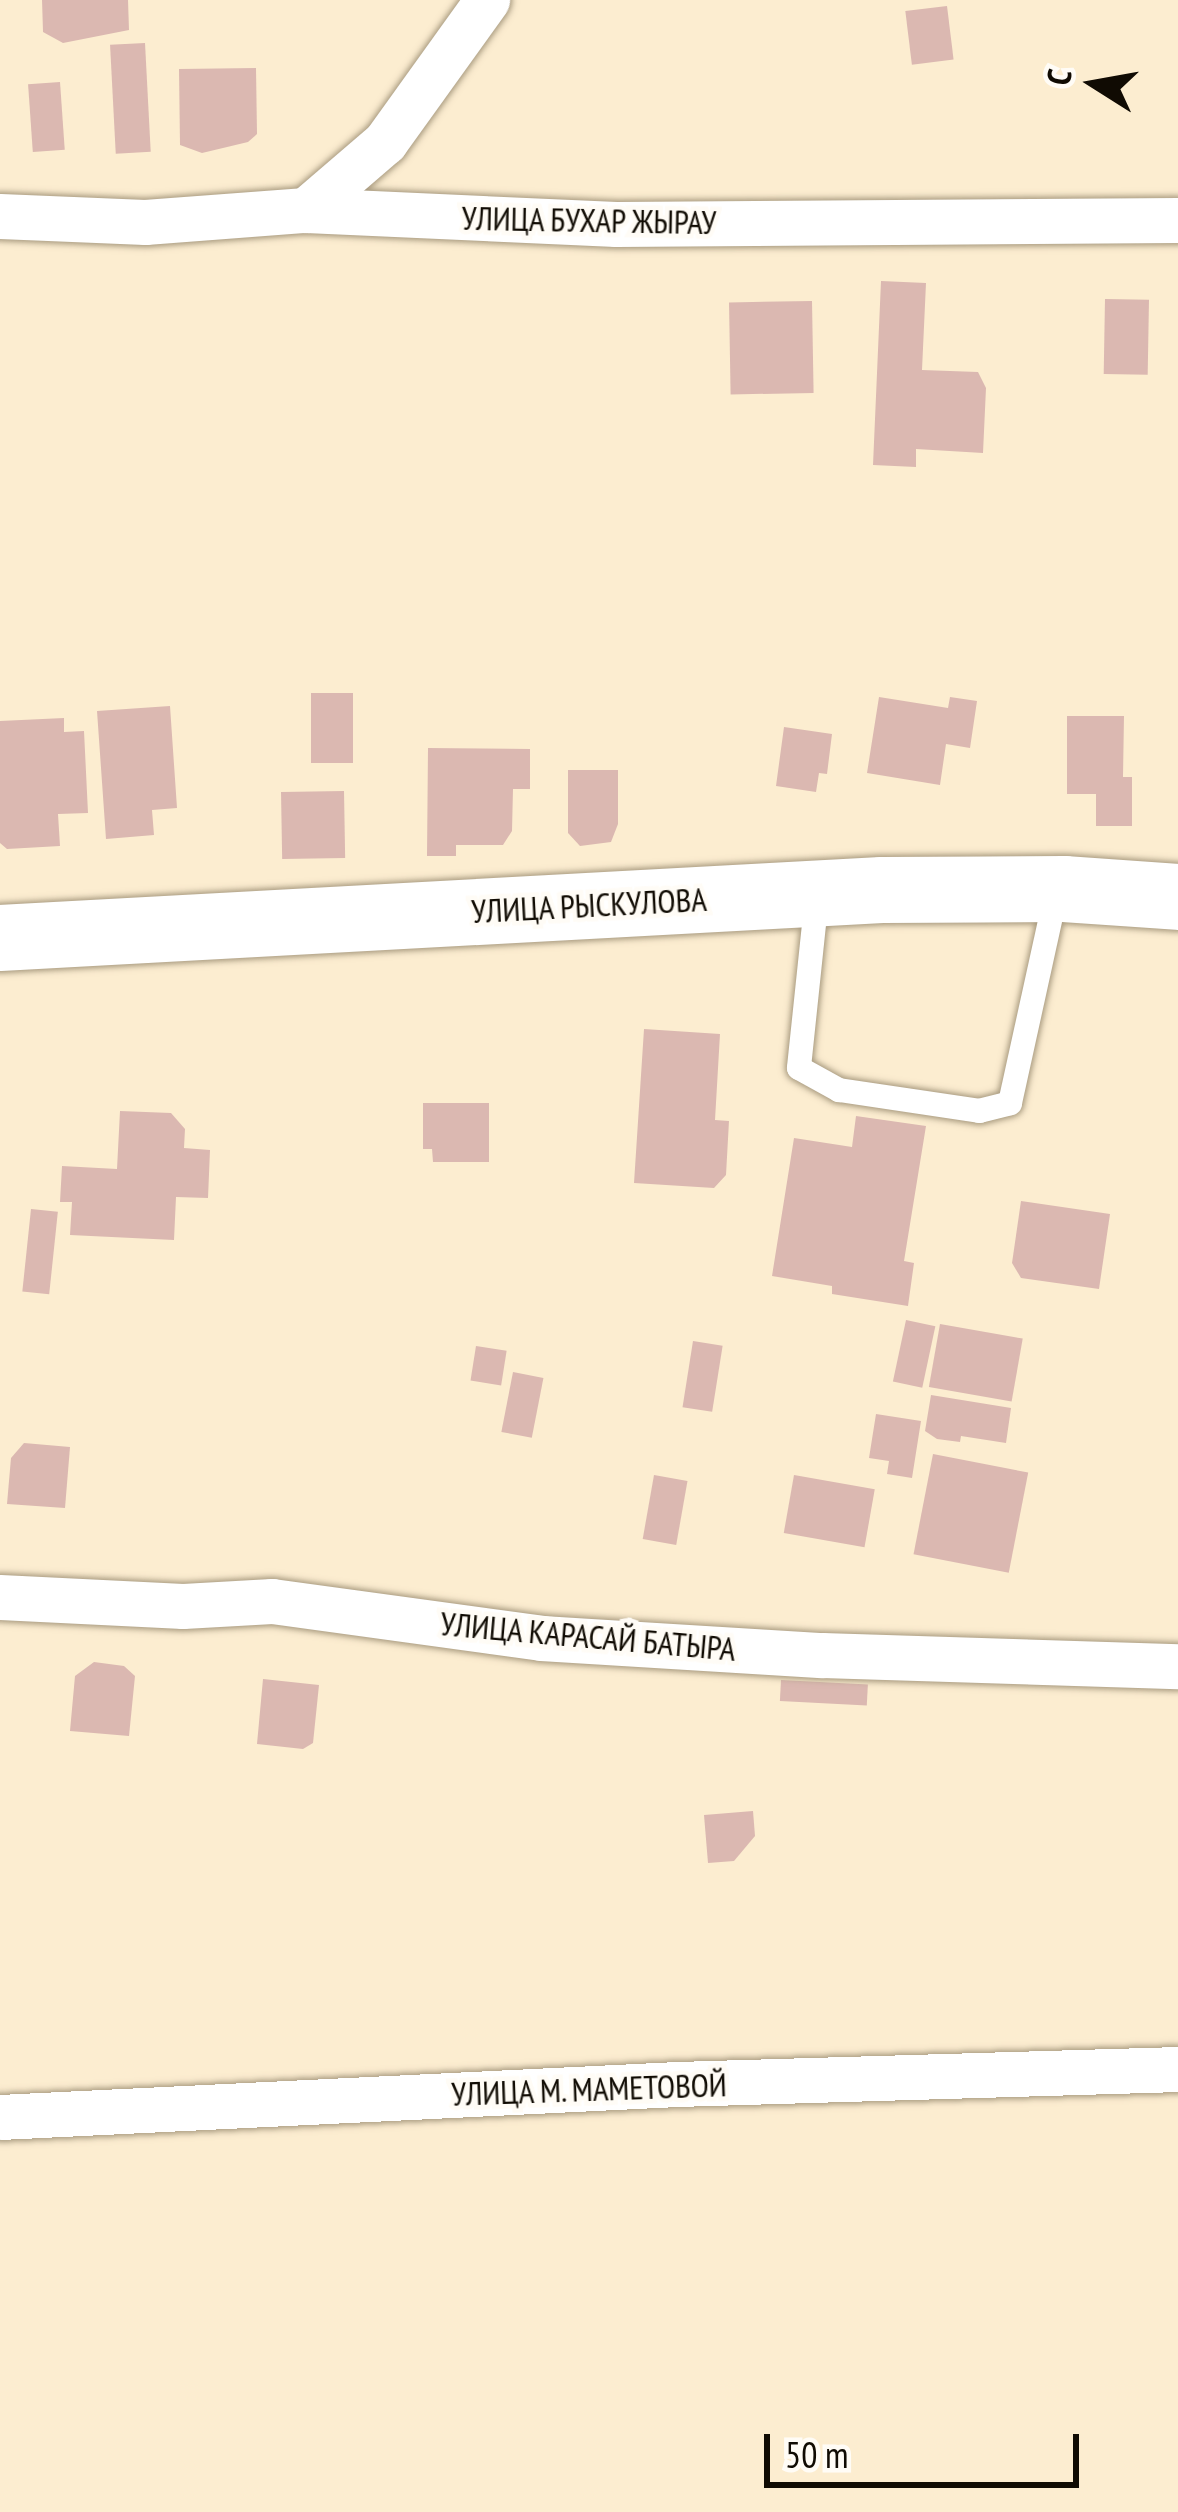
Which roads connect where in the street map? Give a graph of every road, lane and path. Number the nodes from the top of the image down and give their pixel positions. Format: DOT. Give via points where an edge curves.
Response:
graph roads {
  1 [pos="488,0"];
  2 [pos="306,210"];
  3 [pos="0,216"];
  4 [pos="1178,220"];
  5 [pos="1057,889"];
  6 [pos="817,893"];
  7 [pos="1178,897"];
  8 [pos="0,938"];
  9 [pos="0,1597"];
  10 [pos="1178,1666"];
  11 [pos="1178,2069"];
  12 [pos="0,2117"];
  1 -- 2 [label="street" via="385,142"];
  2 -- 3 [label="street, УЛИЦА БУХАР ЖЫРАУ" via="145,222"];
  2 -- 4 [label="street, УЛИЦА БУХАР ЖЫРАУ" via="616,224"];
  5 -- 6 [label="street, УЛИЦА РЫСКУЛОВА"];
  5 -- 6 [label="lane" via="1010,1103 979,1111 838,1090 799,1068"];
  5 -- 7 [label="street, УЛИЦА РЫСКУЛОВА"];
  6 -- 8 [label="street, УЛИЦА РЫСКУЛОВА"];
  9 -- 10 [label="street, УЛИЦА КАРАСАЙ БАТЫРА" via="183,1606 272,1601 541,1638"];
  11 -- 12 [label="street, УЛИЦА М. МАМЕТОВОЙ"];
}
